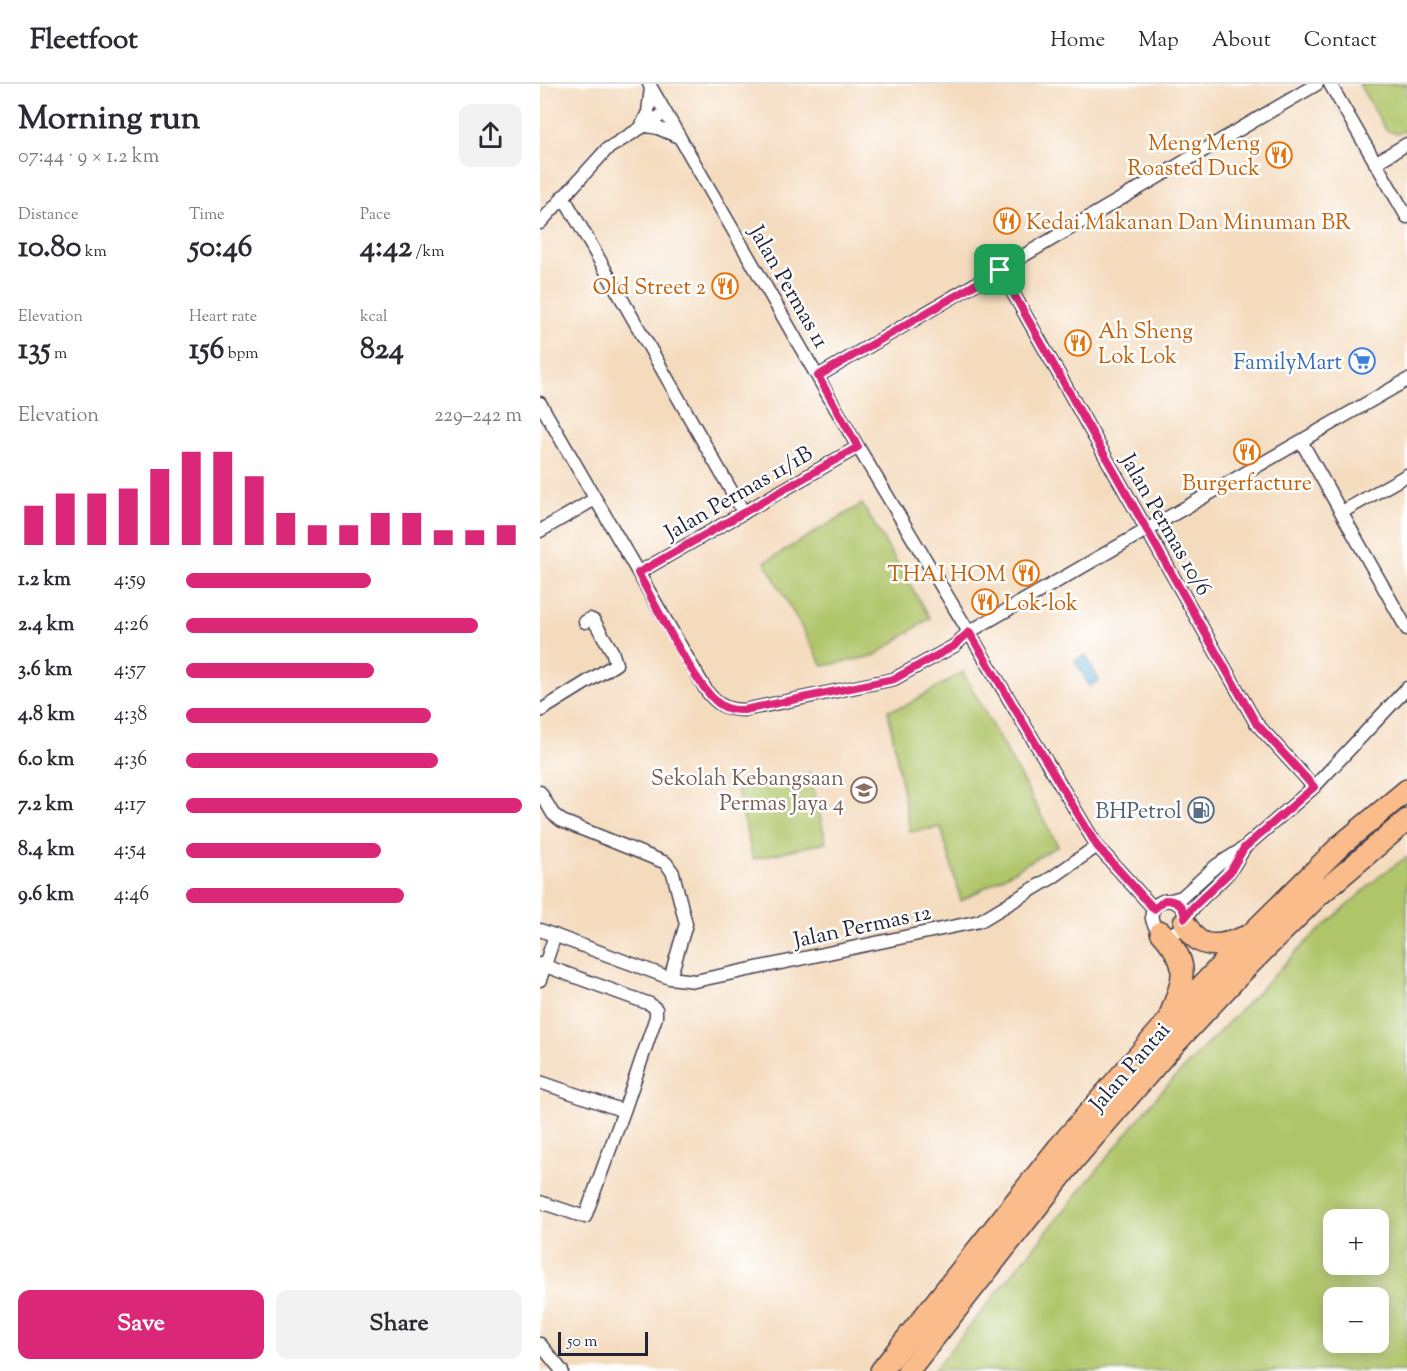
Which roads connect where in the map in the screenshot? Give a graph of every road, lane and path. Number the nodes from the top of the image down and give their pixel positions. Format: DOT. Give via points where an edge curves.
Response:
graph roads {
  1 [pos="1317,84"];
  2 [pos="1330,84"];
  3 [pos="650,86"];
  4 [pos="664,112"];
  5 [pos="642,126"];
  6 [pos="679,137"];
  7 [pos="1407,144"];
  8 [pos="1374,163"];
  9 [pos="563,196"];
  10 [pos="1407,218"];
  11 [pos="540,223"];
  12 [pos="1000,270"];
  13 [pos="818,376"];
  14 [pos="1407,380"];
  15 [pos="540,403"];
  16 [pos="1301,441"];
  17 [pos="858,447"];
  18 [pos="1407,475"];
  19 [pos="595,499"];
  20 [pos="1342,512"];
  21 [pos="744,513"];
  22 [pos="1146,530"];
  23 [pos="540,531"];
  24 [pos="638,573"];
  25 [pos="585,622"];
  26 [pos="1407,629"];
  27 [pos="969,632"];
  28 [pos="1407,688"];
  29 [pos="540,711"];
  30 [pos="1407,772"];
  31 [pos="1314,787"];
  32 [pos="1407,790"];
  33 [pos="540,792"];
  34 [pos="1407,820"];
  35 [pos="1407,827"];
  36 [pos="1341,845"];
  37 [pos="1097,846"];
  38 [pos="1244,848"];
  39 [pos="1341,876"];
  40 [pos="1171,900"];
  41 [pos="1154,909"];
  42 [pos="1185,920"];
  43 [pos="540,930"];
  44 [pos="1161,932"];
  45 [pos="555,935"];
  46 [pos="1250,935"];
  47 [pos="542,965"];
  48 [pos="670,978"];
  49 [pos="540,980"];
  50 [pos="1169,1020"];
  51 [pos="540,1082"];
  52 [pos="624,1111"];
  53 [pos="540,1202"];
  54 [pos="540,1344"];
  55 [pos="562,1371"];
  56 [pos="882,1371"];
  57 [pos="908,1371"];
  1 -- 12 [label="street"];
  2 -- 8 [label="street"];
  3 -- 4 [label="street, Jalan Permas 11"];
  3 -- 5 [label="street" via="648,112"];
  4 -- 5 [label="street"];
  4 -- 6 [label="street, Jalan Permas 11"];
  5 -- 6 [label="street"];
  5 -- 9 [label="street" via="607,149"];
  6 -- 13 [label="street, Jalan Permas 11"];
  7 -- 8 [label="street"];
  8 -- 10 [label="street"];
  9 -- 11 [label="street"];
  9 -- 21 [label="street"];
  12 -- 13 [label="street"];
  12 -- 22 [label="street, Jalan Permas 10/6"];
  13 -- 17 [label="street, Jalan Permas 11"];
  14 -- 16 [label="street"];
  15 -- 19 [label="street"];
  16 -- 20 [label="street"];
  16 -- 22 [label="street"];
  17 -- 21 [label="street, Jalan Permas 11/1B"];
  17 -- 27 [label="street, Jalan Permas 11"];
  18 -- 20 [label="street"];
  19 -- 23 [label="street"];
  19 -- 24 [label="street"];
  20 -- 26 [label="street"];
  21 -- 24 [label="street, Jalan Permas 11/1B"];
  22 -- 27 [label="street"];
  22 -- 31 [label="street, Jalan Permas 10/6" via="1256,723"];
  24 -- 27 [label="street" via="706,690 732,710 894,679 954,646"];
  25 -- 29 [label="street" via="594,621 616,664"];
  27 -- 37 [label="street, Jalan Permas 11"];
  28 -- 31 [label="street"];
  30 -- 36 [label="highway"];
  31 -- 38 [label="street"];
  32 -- 36 [label="highway, Jalan Pantai"];
  33 -- 48 [label="street" via="562,821 666,863 673,873 686,924"];
  34 -- 39 [label="highway, Jalan Pantai"];
  35 -- 39 [label="highway"];
  36 -- 46 [label="highway, Jalan Pantai"];
  37 -- 41 [label="street"];
  37 -- 48 [label="street, Jalan Permas 12" via="980,921 713,979"];
  38 -- 40 [label="street" via="1217,865 1182,897"];
  38 -- 42 [label="street" via="1230,872 1193,907"];
  39 -- 57 [label="highway, Jalan Pantai" via="1169,1050 1073,1161"];
  40 -- 41 [label="street"];
  40 -- 42 [label="street" via="1180,904"];
  41 -- 44 [label="street" via="1152,920"];
  42 -- 44 [label="street" via="1178,931"];
  42 -- 46 [label="highway" via="1197,939 1209,944"];
  43 -- 45 [label="street, Jalan Permas 12"];
  44 -- 50 [label="highway" via="1176,949 1183,965 1182,982"];
  45 -- 47 [label="street"];
  45 -- 48 [label="street, Jalan Permas 12"];
  46 -- 50 [label="highway, Jalan Pantai"];
  47 -- 49 [label="street"];
  47 -- 52 [label="street" via="656,1009"];
  50 -- 56 [label="highway, Jalan Pantai" via="1058,1148"];
  51 -- 52 [label="street"];
  52 -- 53 [label="street" via="585,1217"];
  54 -- 55 [label="street"];
}
